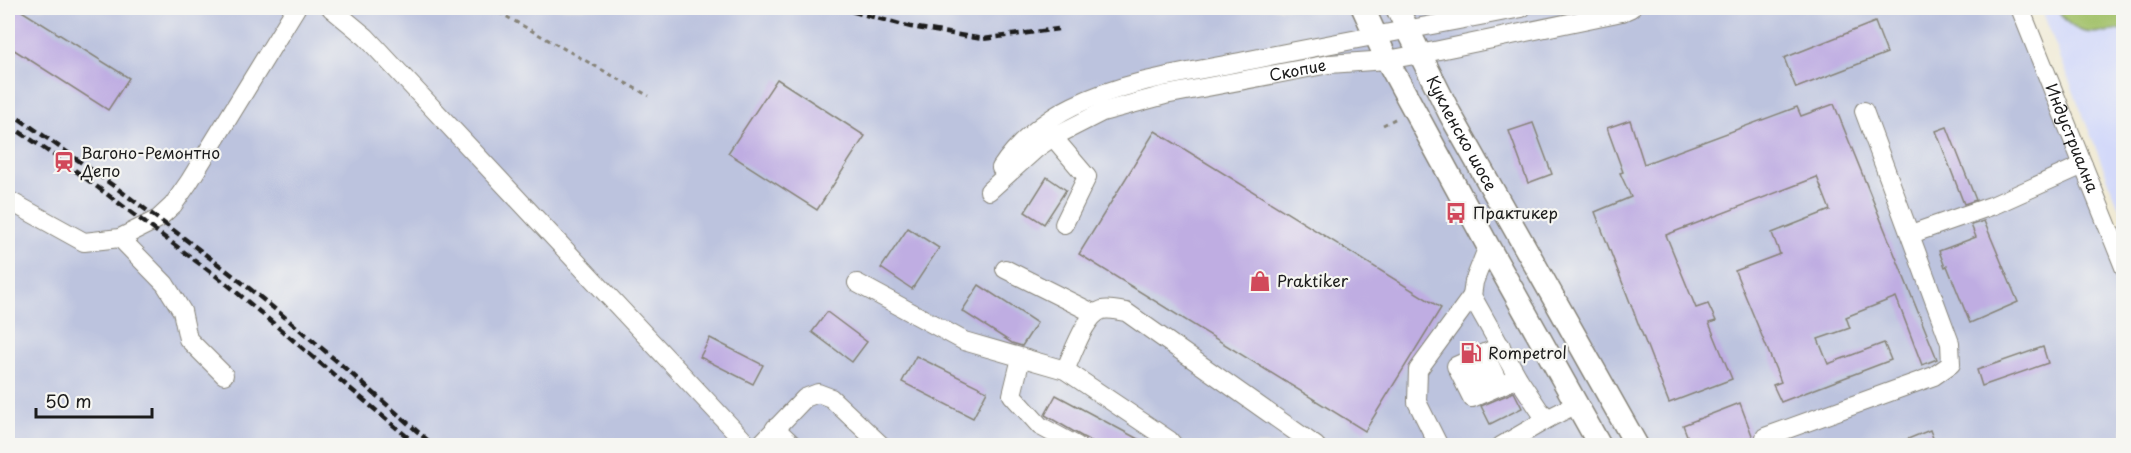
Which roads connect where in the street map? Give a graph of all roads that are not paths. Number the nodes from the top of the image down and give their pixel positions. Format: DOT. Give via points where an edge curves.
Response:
graph roads {
  1 [pos="296,8"];
  2 [pos="331,8"];
  3 [pos="1363,8"];
  4 [pos="1397,8"];
  5 [pos="1490,8"];
  6 [pos="1522,8"];
  7 [pos="1631,8"];
  8 [pos="2020,8"];
  9 [pos="1465,19"];
  10 [pos="1407,29"];
  11 [pos="1376,36"];
  12 [pos="1420,54"];
  13 [pos="1387,60"];
  14 [pos="1185,73"];
  15 [pos="1187,92"];
  16 [pos="1864,111"];
  17 [pos="1049,130"];
  18 [pos="2083,165"];
  19 [pos="989,191"];
  20 [pos="8,200"];
  21 [pos="1064,224"];
  22 [pos="1911,234"];
  23 [pos="120,238"];
  24 [pos="1488,246"];
  25 [pos="2124,267"];
  26 [pos="1005,269"];
  27 [pos="857,283"];
  28 [pos="1472,296"];
  29 [pos="1095,314"];
  30 [pos="1485,353"];
  31 [pos="1021,358"];
  32 [pos="1065,370"];
  33 [pos="224,375"];
  34 [pos="1518,378"];
  35 [pos="1575,405"];
  36 [pos="1549,418"];
  37 [pos="775,428"];
  38 [pos="1765,437"];
  39 [pos="749,446"];
  40 [pos="759,446"];
  41 [pos="794,446"];
  42 [pos="882,446"];
  43 [pos="1077,446"];
  44 [pos="1174,446"];
  45 [pos="1316,446"];
  46 [pos="1439,446"];
  47 [pos="1501,446"];
  48 [pos="1600,446"];
  49 [pos="1637,446"];
  1 -- 23 [label="street" via="173,205 158,219"];
  2 -- 39 [label="street" via="366,38"];
  3 -- 11 [label="main road, Кукленско шосе"];
  4 -- 10 [label="main road, Кукленско шосе"];
  5 -- 9 [label="street"];
  6 -- 9 [label="street"];
  7 -- 12 [label="street, Скопие"];
  8 -- 18 [label="street, Индустриална"];
  9 -- 10 [label="street"];
  10 -- 11 [label="street"];
  10 -- 12 [label="main road, Кукленско шосе"];
  11 -- 13 [label="main road, Кукленско шосе"];
  11 -- 14 [label="street"];
  12 -- 13 [label="street, Скопие"];
  12 -- 49 [label="main road, Кукленско шосе"];
  13 -- 15 [label="street, Скопие" via="1329,64"];
  13 -- 24 [label="main road, Кукленско шосе"];
  14 -- 15 [label="street"];
  14 -- 17 [label="street" via="1099,95 1071,107"];
  15 -- 17 [label="street, Скопие" via="1102,112"];
  16 -- 22 [label="street"];
  17 -- 19 [label="street, Скопие" via="1037,148"];
  17 -- 21 [label="street" via="1087,177"];
  18 -- 22 [label="street" via="1994,205"];
  18 -- 25 [label="street, Индустриална"];
  20 -- 23 [label="street" via="84,242"];
  22 -- 38 [label="street" via="1950,343 1950,364 1934,376"];
  23 -- 33 [label="street" via="165,284 182,311 189,339"];
  24 -- 28 [label="street"];
  24 -- 35 [label="main road, Кукленско шосе"];
  26 -- 29 [label="street"];
  27 -- 31 [label="street" via="964,341"];
  28 -- 30 [label="street"];
  28 -- 46 [label="street" via="1418,370 1417,402"];
  29 -- 32 [label="street"];
  29 -- 45 [label="street" via="1110,309 1126,312"];
  30 -- 34 [label="street"];
  30 -- 34 [label="street" via="1493,389"];
  31 -- 32 [label="street"];
  31 -- 43 [label="street" via="1012,395 1040,426"];
  32 -- 44 [label="street"];
  34 -- 36 [label="street"];
  35 -- 36 [label="street"];
  35 -- 48 [label="main road, Кукленско шосе"];
  36 -- 47 [label="street"];
  37 -- 40 [label="street"];
  37 -- 41 [label="street"];
  37 -- 42 [label="street" via="805,398 818,393 831,398"];
}
